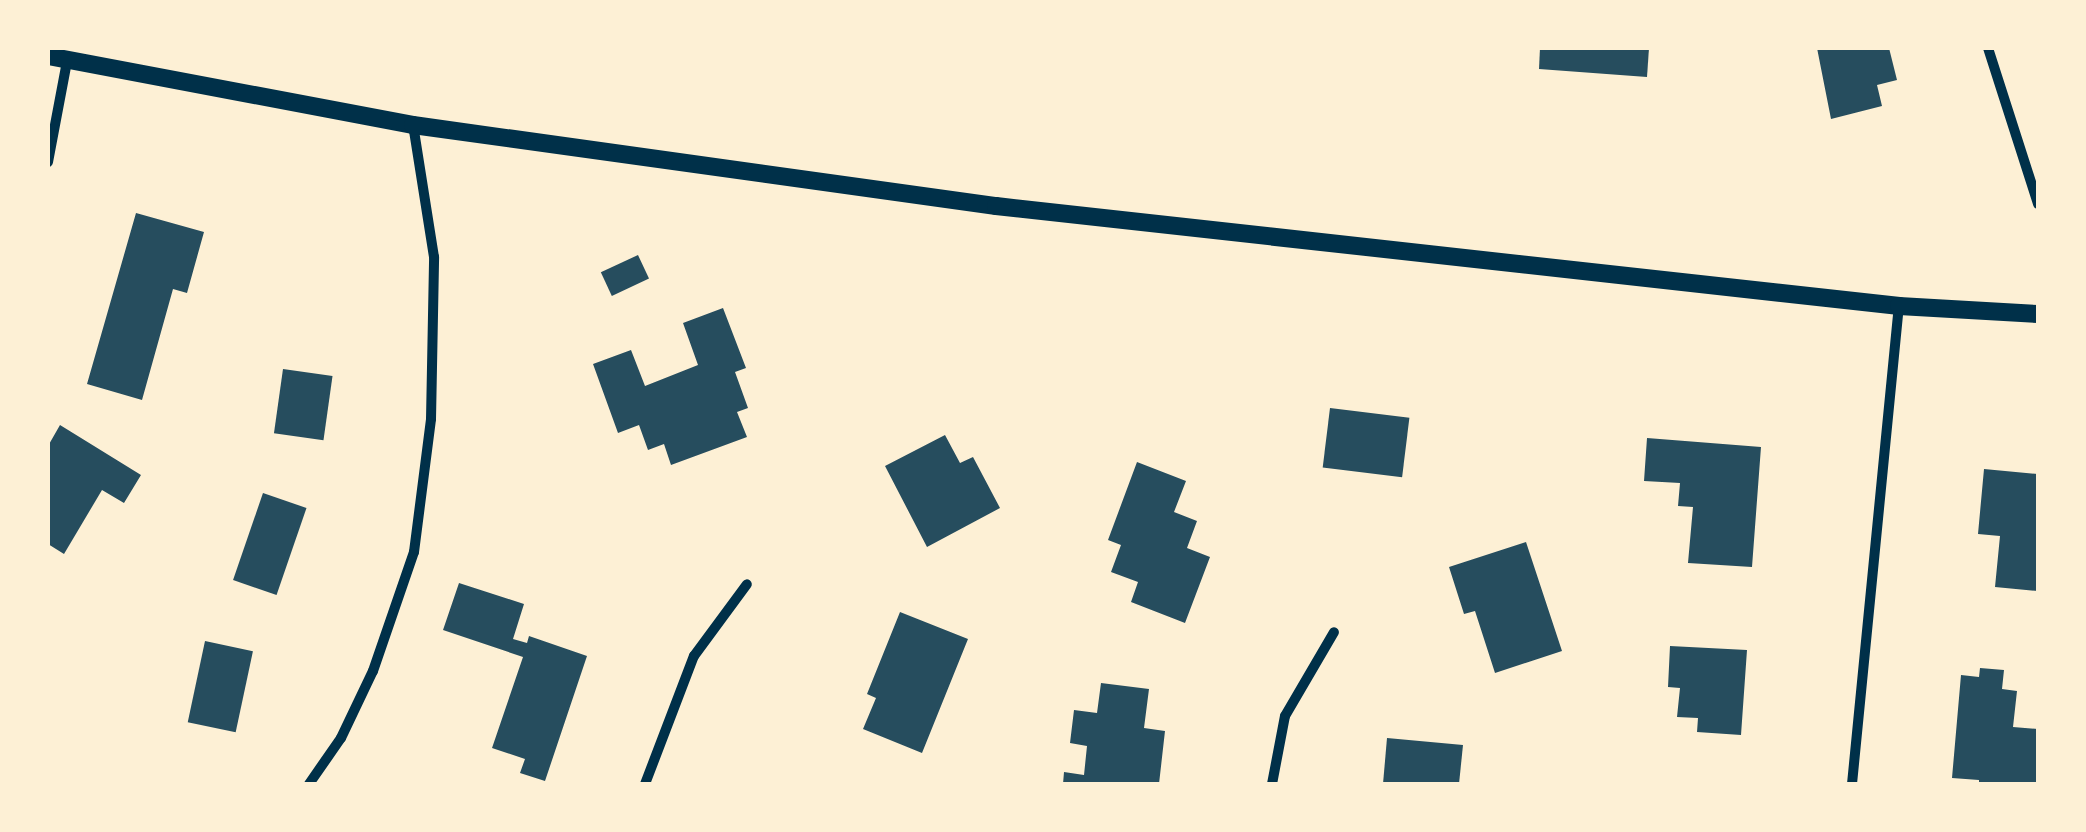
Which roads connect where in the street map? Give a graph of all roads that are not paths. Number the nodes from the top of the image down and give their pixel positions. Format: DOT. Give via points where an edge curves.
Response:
graph roads {
  1 [pos="1988,48"];
  2 [pos="48,56"];
  3 [pos="67,60"];
  4 [pos="413,125"];
  5 [pos="48,162"];
  6 [pos="2038,204"];
  7 [pos="1899,306"];
  8 [pos="2038,314"];
  9 [pos="747,584"];
  10 [pos="1334,632"];
  11 [pos="309,784"];
  12 [pos="645,784"];
  13 [pos="1272,784"];
  14 [pos="1852,784"];
  1 -- 6 [label="street"];
  2 -- 3 [label="street"];
  3 -- 4 [label="street"];
  3 -- 5 [label="street"];
  4 -- 7 [label="street" via="996,206"];
  4 -- 11 [label="street" via="434,257 431,418 414,552 372,671 341,738"];
  7 -- 8 [label="street"];
  7 -- 14 [label="street"];
  9 -- 12 [label="street" via="694,656"];
  10 -- 13 [label="street" via="1285,716"];
}
